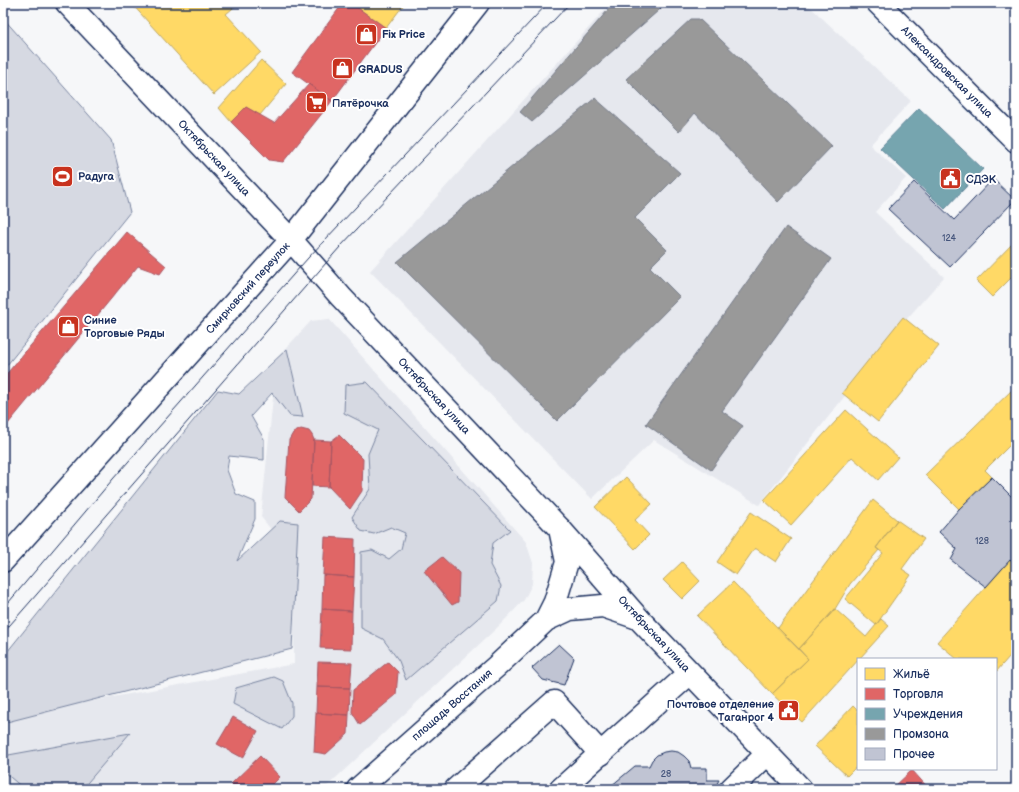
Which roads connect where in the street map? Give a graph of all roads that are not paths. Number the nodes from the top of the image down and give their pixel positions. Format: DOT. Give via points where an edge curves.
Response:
graph roads {
  1 [pos="67,3"];
  2 [pos="478,3"];
  3 [pos="878,3"];
  4 [pos="1016,141"];
  5 [pos="291,240"];
  6 [pos="560,530"];
  7 [pos="3,561"];
  8 [pos="638,618"];
  9 [pos="546,620"];
  10 [pos="690,673"];
  11 [pos="601,754"];
  12 [pos="767,754"];
  13 [pos="358,789"];
  14 [pos="456,789"];
  15 [pos="561,789"];
  16 [pos="731,789"];
  17 [pos="800,789"];
  1 -- 5 [label="main road, Октябрьская улица"];
  2 -- 5 [label="main road, Смирновский переулок"];
  3 -- 4 [label="main road, Александровская улица"];
  5 -- 6 [label="main road, Октябрьская улица"];
  5 -- 7 [label="main road, Смирновский переулок"];
  6 -- 8 [label="main road, Октябрьская улица"];
  6 -- 9 [label="main road, площадь Восстания" via="566,562 555,602"];
  8 -- 9 [label="main road, площадь Восстания" via="603,606 570,609"];
  8 -- 10 [label="main road, Октябрьская улица"];
  9 -- 13 [label="main road, площадь Восстания"];
  10 -- 11 [label="main road"];
  10 -- 12 [label="main road, Октябрьская улица"];
  11 -- 14 [label="main road" via="554,702"];
  11 -- 15 [label="main road"];
  12 -- 16 [label="main road"];
  12 -- 17 [label="main road, Октябрьская улица"];
}
